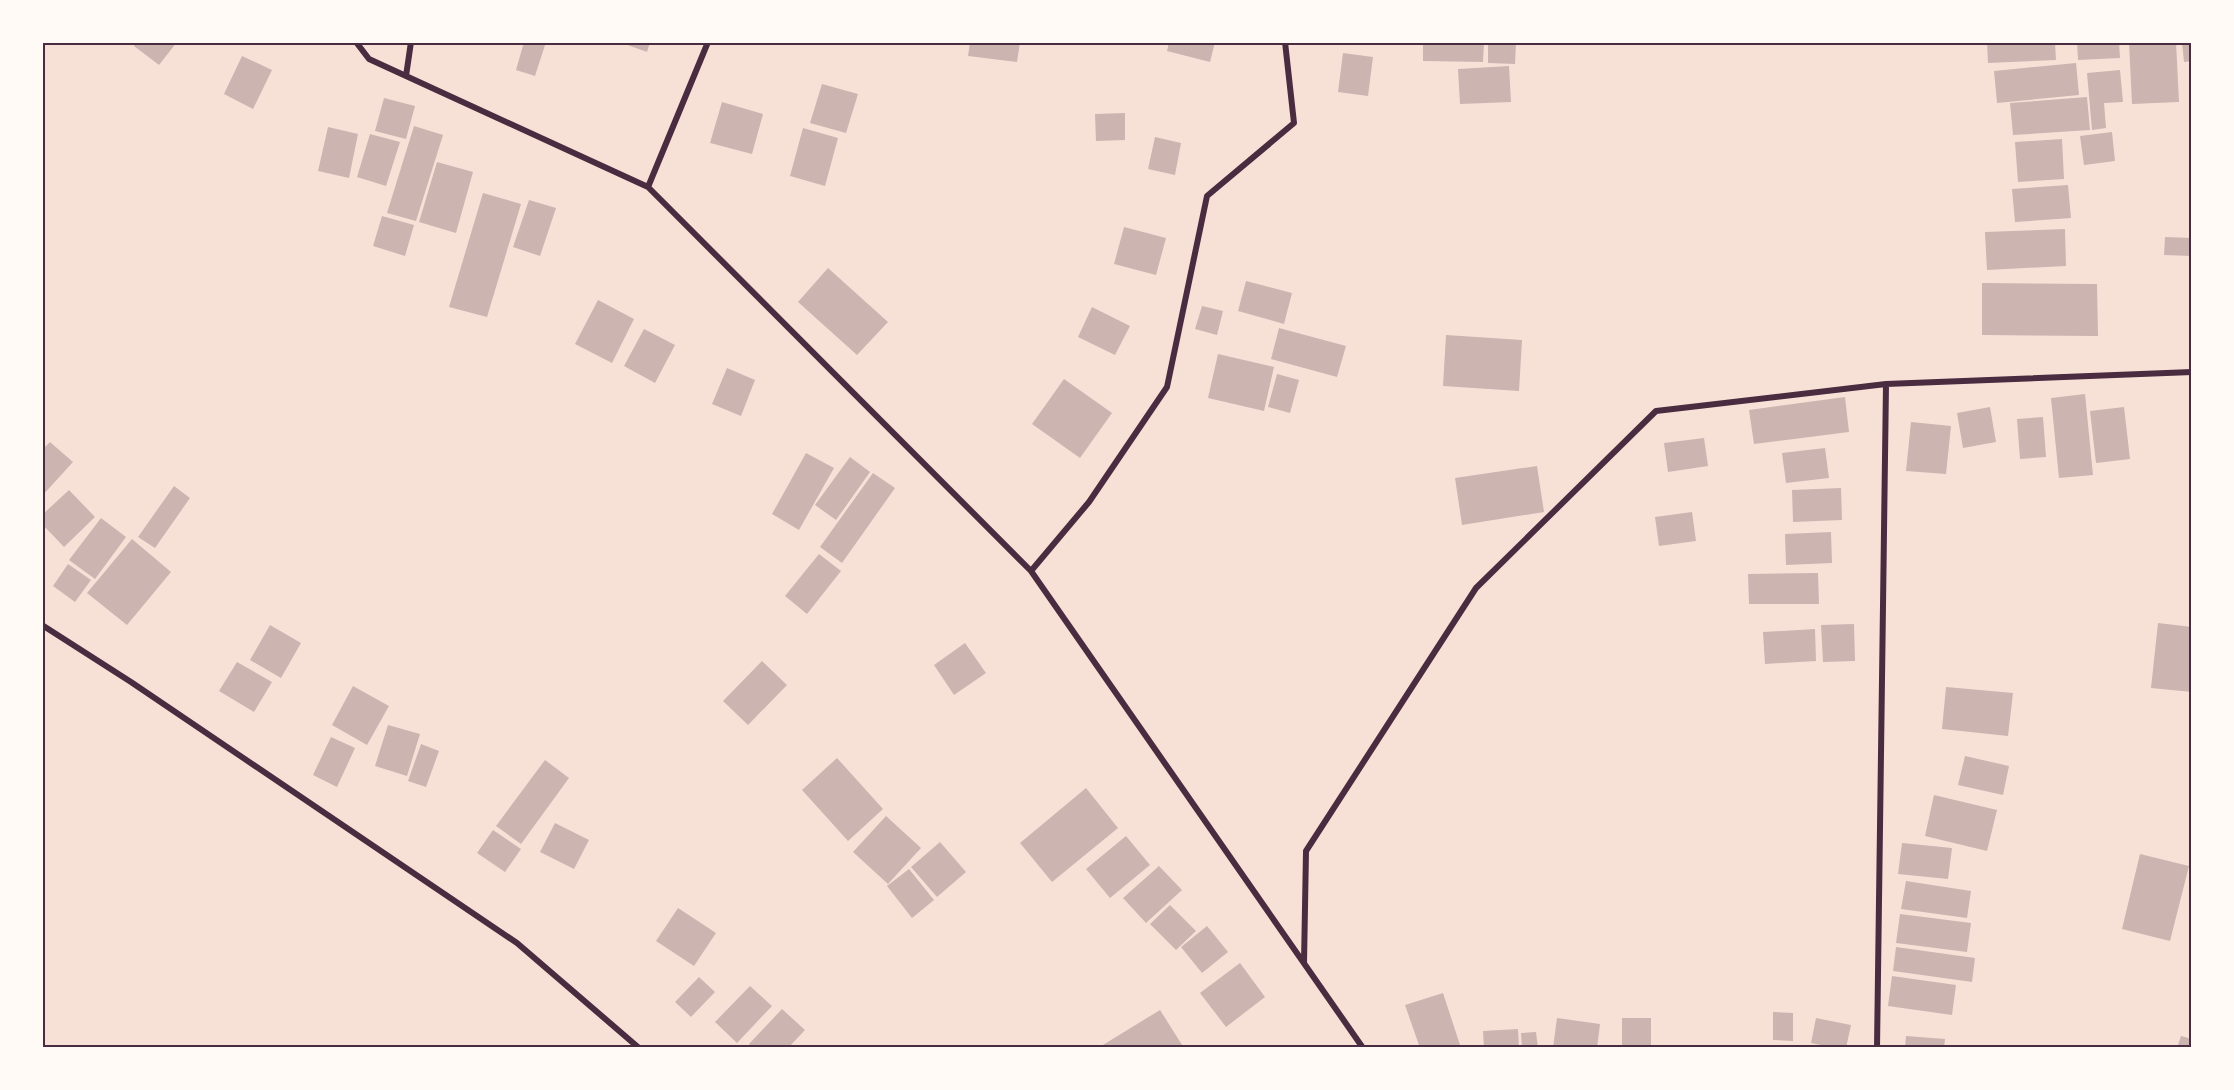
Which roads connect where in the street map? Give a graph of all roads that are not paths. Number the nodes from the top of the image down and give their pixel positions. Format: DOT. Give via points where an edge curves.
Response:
graph roads {
  1 [pos="356,42"];
  2 [pos="411,42"];
  3 [pos="708,42"];
  4 [pos="1285,42"];
  5 [pos="405,76"];
  6 [pos="648,188"];
  7 [pos="2192,372"];
  8 [pos="1886,384"];
  9 [pos="1031,571"];
  10 [pos="42,625"];
  11 [pos="1304,963"];
  12 [pos="639,1048"];
  13 [pos="1363,1048"];
  14 [pos="1877,1048"];
  1 -- 5 [label="street" via="369,59"];
  2 -- 5 [label="street"];
  3 -- 6 [label="street"];
  4 -- 9 [label="street" via="1294,123 1207,196 1167,387 1089,502"];
  5 -- 6 [label="street"];
  6 -- 9 [label="street"];
  7 -- 8 [label="street"];
  8 -- 11 [label="street" via="1656,411 1476,588 1306,851"];
  8 -- 14 [label="street"];
  9 -- 11 [label="street"];
  10 -- 12 [label="street" via="517,943"];
  11 -- 13 [label="street"];
}
